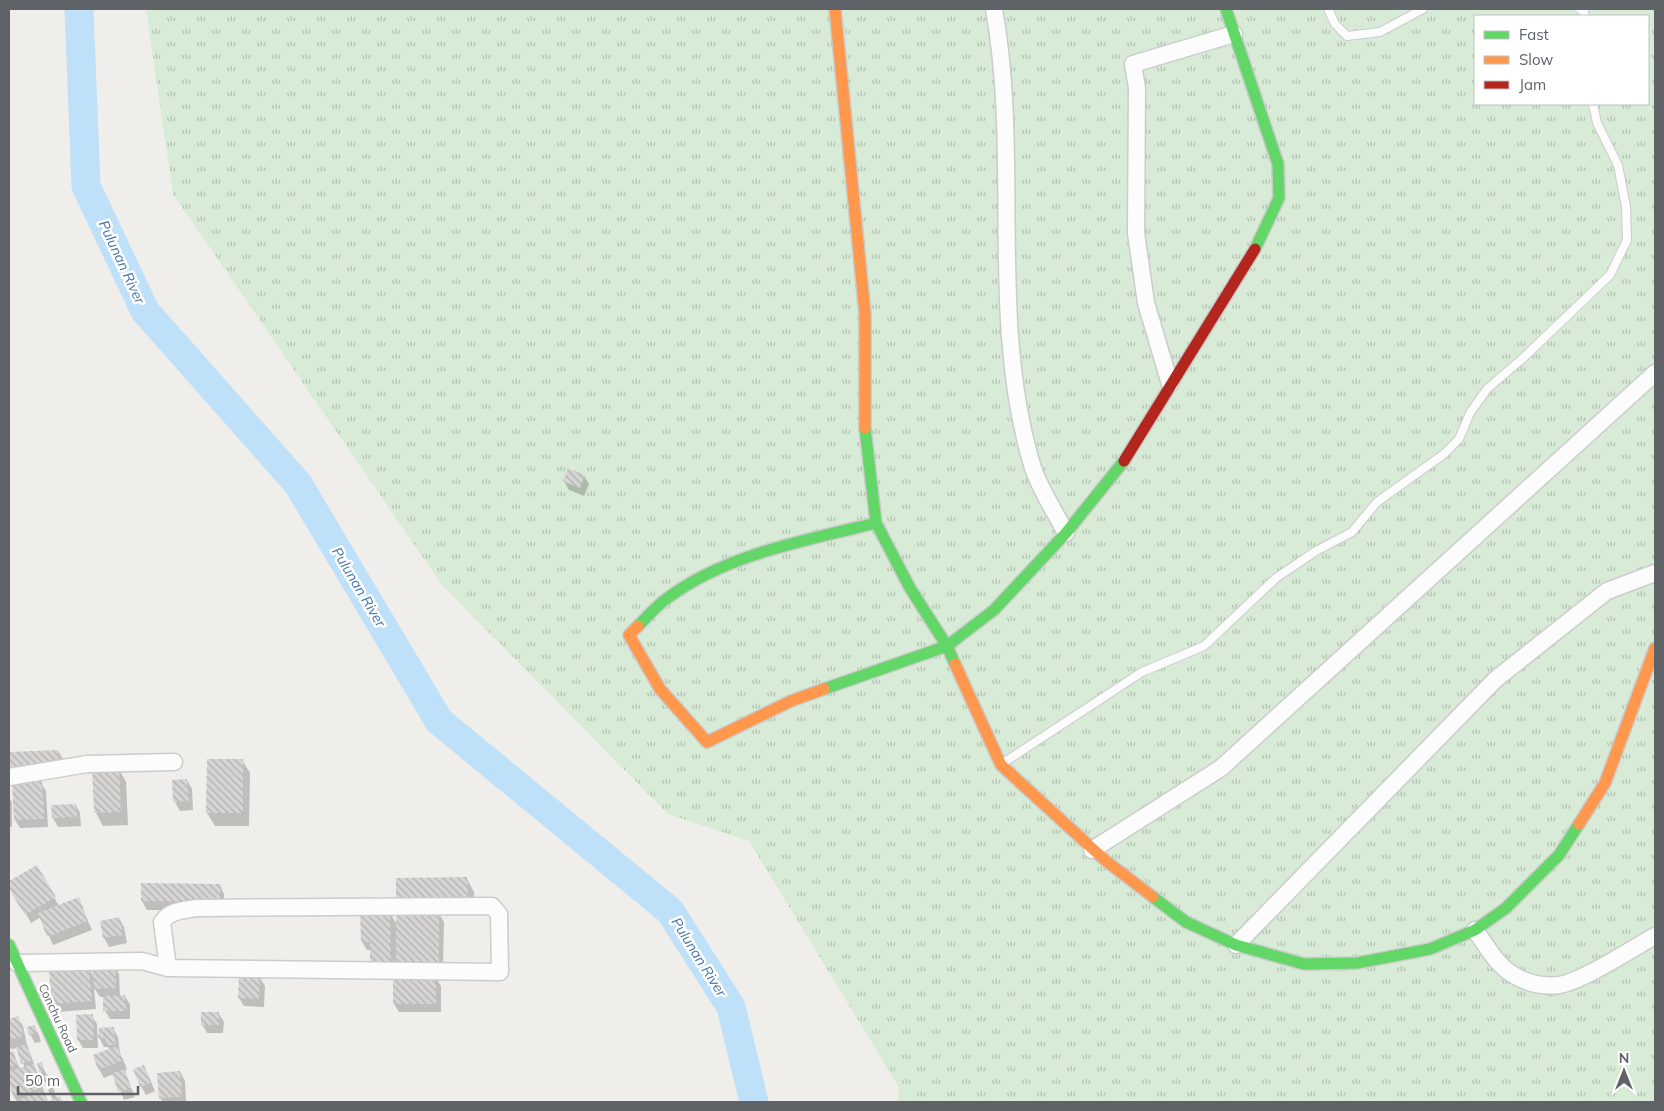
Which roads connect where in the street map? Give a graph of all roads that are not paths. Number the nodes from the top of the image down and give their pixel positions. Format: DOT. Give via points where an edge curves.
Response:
graph roads {
  1 [pos="836,9"];
  2 [pos="994,9"];
  3 [pos="1226,9"];
  4 [pos="1328,9"];
  5 [pos="1423,9"];
  6 [pos="1234,34"];
  7 [pos="1593,105"];
  8 [pos="1655,373"];
  9 [pos="1170,384"];
  10 [pos="876,523"];
  11 [pos="1066,533"];
  12 [pos="1655,573"];
  13 [pos="947,646"];
  14 [pos="1655,648"];
  15 [pos="174,762"];
  16 [pos="1001,765"];
  17 [pos="9,777"];
  18 [pos="1092,850"];
  19 [pos="1475,930"];
  20 [pos="1655,936"];
  21 [pos="9,945"];
  22 [pos="1236,945"];
  23 [pos="17,964"];
  24 [pos="168,968"];
  25 [pos="81,1102"];
  1 -- 10 [label="street" via="865,314 865,441"];
  2 -- 11 [label="street" via="1001,48 1007,143 1008,335 1017,404 1033,467"];
  3 -- 6 [label="street"];
  4 -- 5 [label="lane" via="1335,24 1347,36 1380,32"];
  6 -- 9 [label="street" via="1278,164 1279,198 1260,239"];
  6 -- 9 [label="street" via="1133,64 1137,88 1136,233 1146,303"];
  7 -- 16 [label="lane" via="1597,123 1618,166 1626,207 1627,240 1610,275 1487,389 1470,413 1459,439 1444,454 1377,502 1352,532 1276,578 1204,646 1142,672"];
  8 -- 18 [label="street" via="1221,768"];
  9 -- 11 [label="street" via="1120,467"];
  10 -- 13 [label="street" via="910,588"];
  10 -- 13 [label="street" via="712,572 670,596 629,635 660,689 707,742 791,701"];
  11 -- 13 [label="street" via="994,610"];
  12 -- 22 [label="street" via="1608,591 1496,680"];
  13 -- 16 [label="street"];
  14 -- 19 [label="street" via="1605,783 1559,855 1506,908"];
  15 -- 17 [label="street" via="87,764"];
  16 -- 18 [label="street"];
  18 -- 22 [label="street" via="1186,922"];
  19 -- 20 [label="street" via="1511,974 1538,986 1561,985 1579,978"];
  19 -- 22 [label="street" via="1430,949 1357,964 1304,964"];
  21 -- 23 [label="street, Conchu Road"];
  23 -- 24 [label="street" via="142,961"];
  23 -- 25 [label="street, Conchu Road"];
  24 -- 24 [label="street" via="500,972 498,914 492,906 198,908 176,911 162,922"];
}
